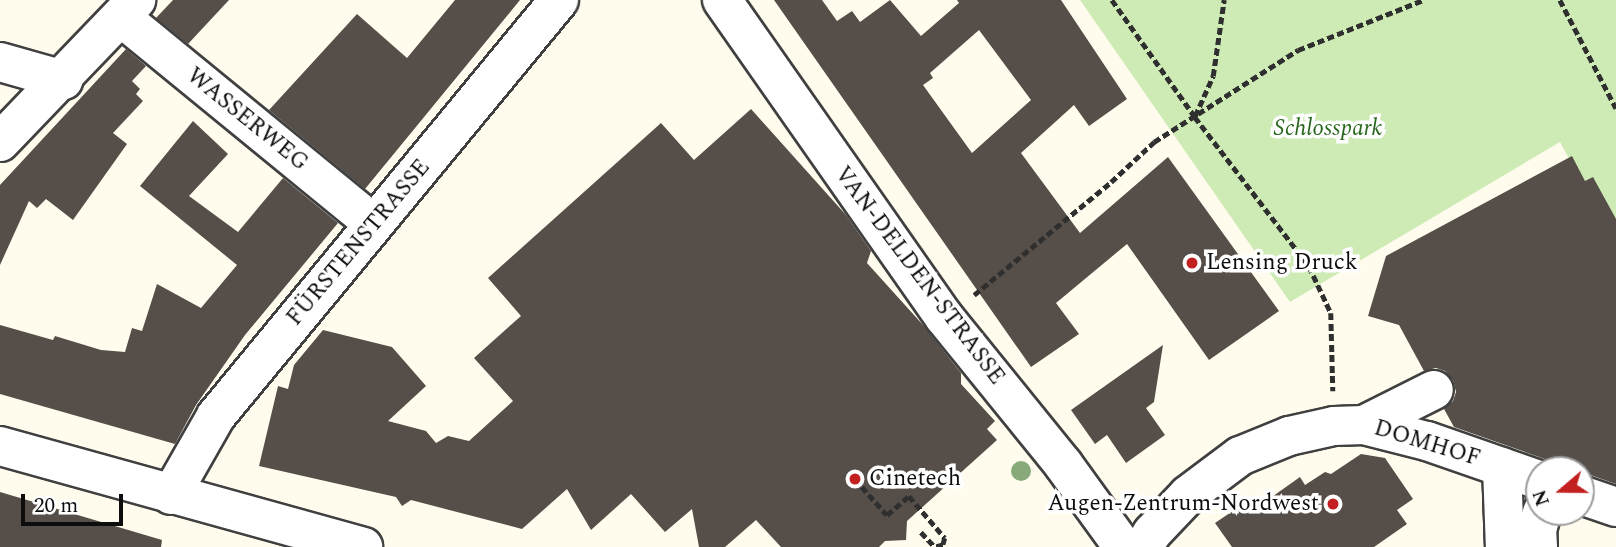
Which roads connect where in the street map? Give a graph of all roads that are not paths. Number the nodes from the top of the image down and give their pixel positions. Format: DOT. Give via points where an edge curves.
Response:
graph roads {
  1 [pos="559,0"];
  2 [pos="722,0"];
  3 [pos="128,9"];
  4 [pos="0,62"];
  5 [pos="63,80"];
  6 [pos="0,142"];
  7 [pos="373,223"];
  8 [pos="1434,390"];
  9 [pos="1349,426"];
  10 [pos="0,446"];
  11 [pos="1502,467"];
  12 [pos="1525,475"];
  13 [pos="172,495"];
  14 [pos="1595,500"];
  15 [pos="1616,507"];
  16 [pos="1538,526"];
  17 [pos="363,547"];
  18 [pos="1123,547"];
  19 [pos="1143,547"];
  20 [pos="1505,547"];
  21 [pos="1538,547"];
  1 -- 7 [label="street, FÜRSTENSTRASSE"];
  2 -- 18 [label="street, VAN-DELDEN-STRASSE" via="944,317 1063,464"];
  3 -- 5 [label="street"];
  3 -- 7 [label="street, WASSERWEG"];
  4 -- 5 [label="street"];
  5 -- 6 [label="street"];
  7 -- 13 [label="street, FÜRSTENSTRASSE" via="216,416"];
  8 -- 9 [label="street"];
  9 -- 11 [label="street, DOMHOF" via="1427,441"];
  9 -- 19 [label="street, DOMHOF" via="1289,436 1240,456 1188,495"];
  10 -- 13 [label="street"];
  11 -- 12 [label="street, DOMHOF"];
  11 -- 20 [label="street"];
  13 -- 17 [label="street"];
  14 -- 15 [label="street"];
  16 -- 21 [label="street"];
}
